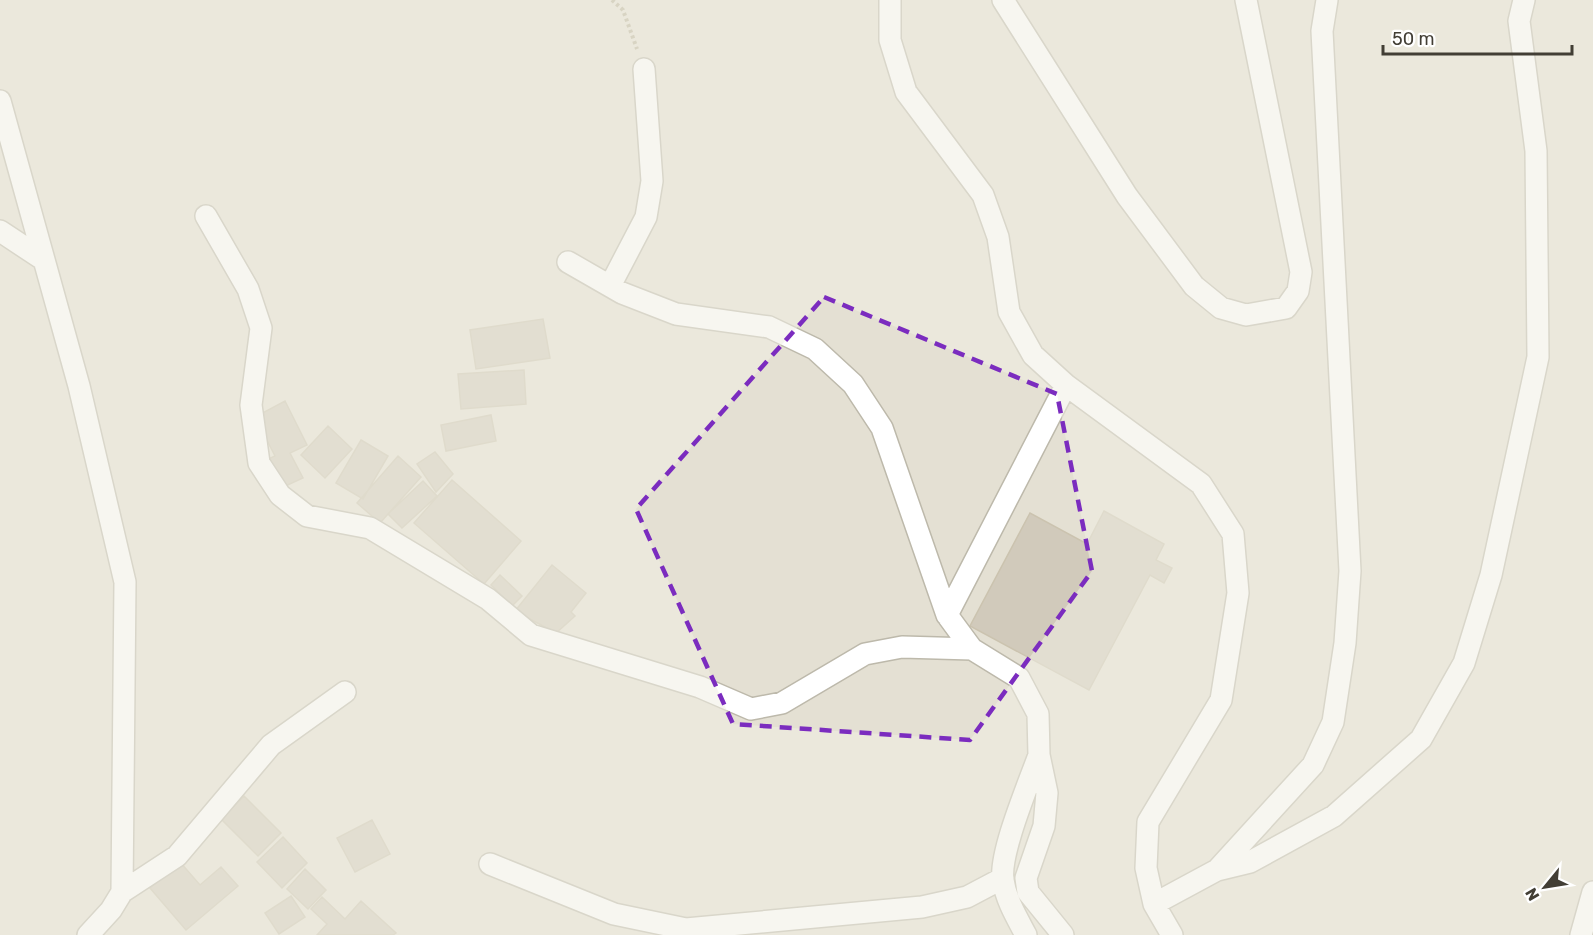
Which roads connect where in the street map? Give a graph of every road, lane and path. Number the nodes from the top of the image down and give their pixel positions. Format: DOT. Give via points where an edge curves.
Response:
graph roads {
  1 [pos="612,0"];
  2 [pos="890,0"];
  3 [pos="1004,0"];
  4 [pos="1246,0"];
  5 [pos="1327,0"];
  6 [pos="1524,0"];
  7 [pos="644,69"];
  8 [pos="0,101"];
  9 [pos="206,216"];
  10 [pos="0,231"];
  11 [pos="44,260"];
  12 [pos="568,262"];
  13 [pos="610,286"];
  14 [pos="1066,385"];
  15 [pos="947,615"];
  16 [pos="972,649"];
  17 [pos="345,693"];
  18 [pos="1039,755"];
  19 [pos="490,864"];
  20 [pos="1217,870"];
  21 [pos="1003,878"];
  22 [pos="122,892"];
  23 [pos="1593,892"];
  24 [pos="1154,904"];
  25 [pos="686,932"];
  26 [pos="88,935"];
  27 [pos="1026,935"];
  28 [pos="1063,935"];
  29 [pos="1172,935"];
  30 [pos="1581,935"];
  1 -- 7 [label="path" via="623,10"];
  2 -- 14 [label="street" via="890,40 906,92 983,195 998,237 1009,312 1034,355"];
  3 -- 4 [label="street" via="1127,196 1194,286 1221,308 1246,315 1286,308 1298,291 1301,272"];
  5 -- 20 [label="street" via="1322,31 1350,571 1345,643 1333,722 1313,765"];
  6 -- 20 [label="street" via="1519,21 1536,152 1538,357 1491,575 1464,663 1421,739 1334,816 1250,862"];
  7 -- 13 [label="street" via="650,190 646,217"];
  8 -- 11 [label="street"];
  9 -- 16 [label="street" via="248,289 261,328 252,405 259,463 280,495 307,516 370,528 488,599 531,635 700,687 751,709 782,703 865,654 902,647"];
  10 -- 11 [label="street"];
  11 -- 22 [label="street" via="79,386 125,582"];
  12 -- 13 [label="street"];
  13 -- 15 [label="street" via="676,314 769,327 815,349 853,384 882,428"];
  14 -- 15 [label="street"];
  14 -- 24 [label="street" via="1201,484 1233,534 1238,593 1221,700 1149,822 1146,868"];
  15 -- 16 [label="street"];
  16 -- 18 [label="street" via="1019,678 1038,714"];
  17 -- 22 [label="street" via="271,745 177,856"];
  18 -- 21 [label="street" via="1011,832"];
  18 -- 28 [label="street" via="1047,793 1044,826 1026,878 1028,892"];
  19 -- 25 [label="street" via="614,914"];
  20 -- 24 [label="street"];
  21 -- 25 [label="street" via="967,897 922,907"];
  21 -- 27 [label="street" via="1011,908"];
  22 -- 26 [label="street"];
  23 -- 30 [label="street"];
  24 -- 29 [label="street"];
}
